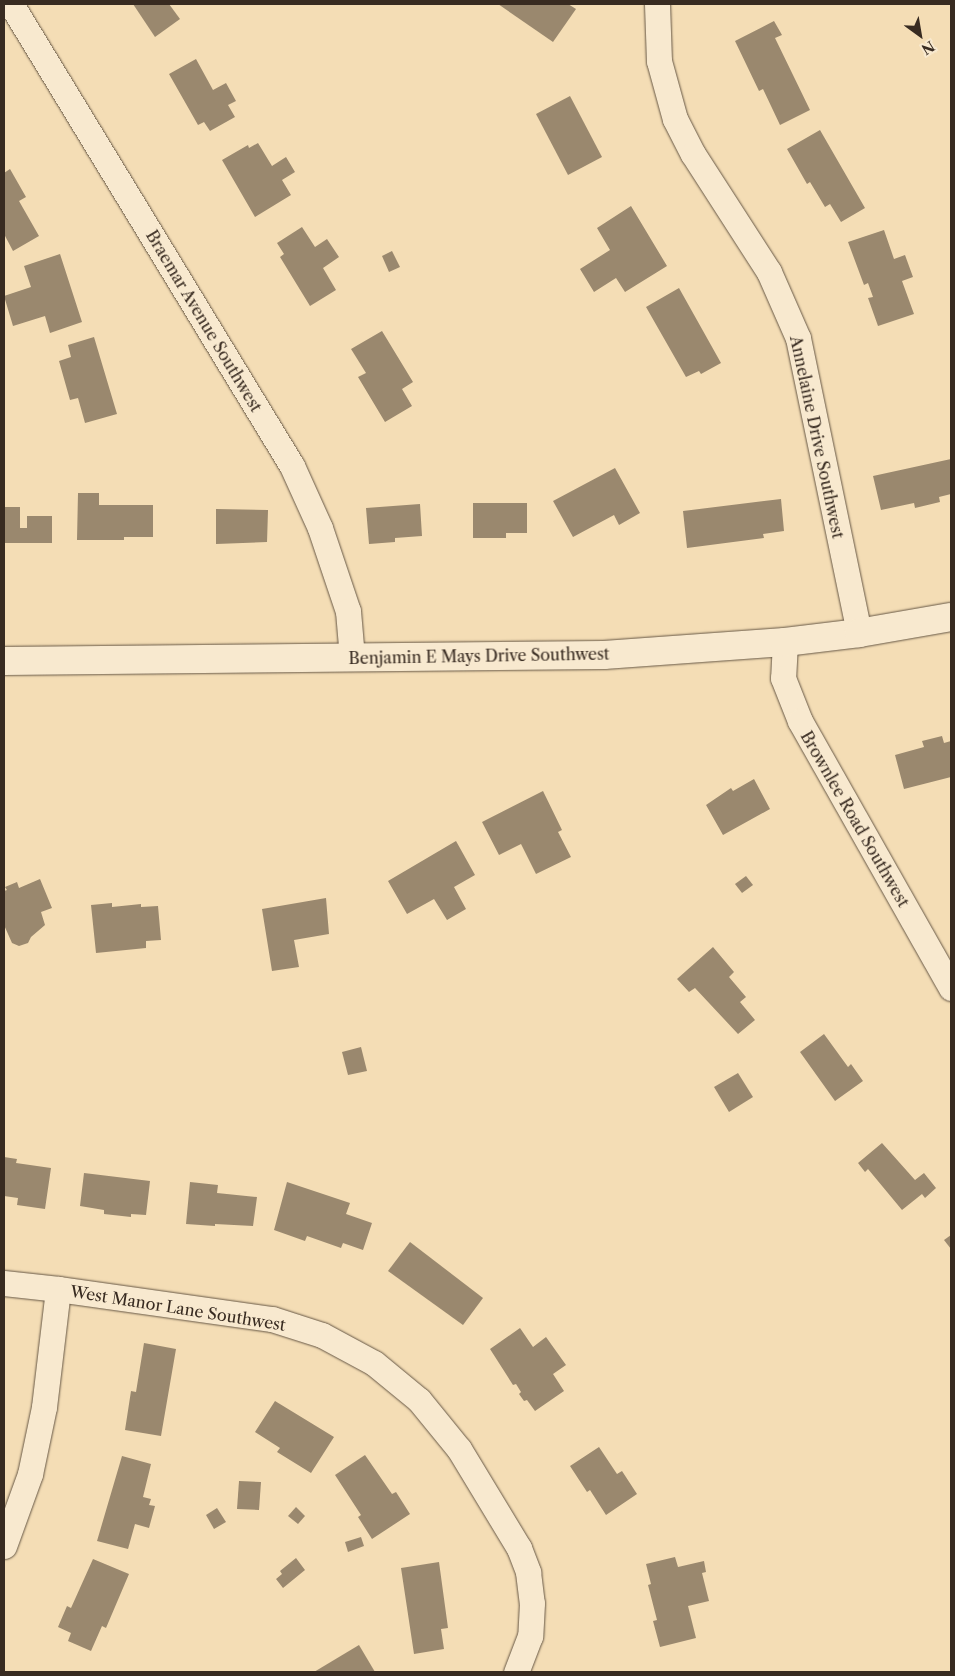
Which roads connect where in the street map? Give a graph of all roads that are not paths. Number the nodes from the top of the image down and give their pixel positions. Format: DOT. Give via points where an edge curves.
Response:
graph roads {
  1 [pos="11,4"];
  2 [pos="657,4"];
  3 [pos="951,617"];
  4 [pos="859,633"];
  5 [pos="785,642"];
  6 [pos="352,658"];
  7 [pos="4,661"];
  8 [pos="951,988"];
  9 [pos="4,1283"];
  10 [pos="58,1289"];
  11 [pos="4,1546"];
  12 [pos="516,1672"];
  1 -- 6 [label="street, Braemar Avenue Southwest" via="292,466 320,528 348,611"];
  2 -- 4 [label="street, Annelaine Drive Southwest" via="659,61 675,119 693,154 769,272 798,338"];
  3 -- 4 [label="street, Benjamin E Mays Drive Southwest"];
  4 -- 5 [label="street, Benjamin E Mays Drive Southwest"];
  5 -- 6 [label="street, Benjamin E Mays Drive Southwest" via="604,655"];
  5 -- 8 [label="street, Brownlee Road Southwest" via="783,678 800,721"];
  6 -- 7 [label="street, Benjamin E Mays Drive Southwest"];
  9 -- 10 [label="street, West Manor Lane Southwest"];
  10 -- 11 [label="street, West Manor Lane Southwest" via="42,1416 30,1474"];
  10 -- 12 [label="street, West Manor Lane Southwest" via="272,1319 322,1335 374,1363 419,1400 459,1449 518,1548 528,1572 532,1602 530,1636"];
}
